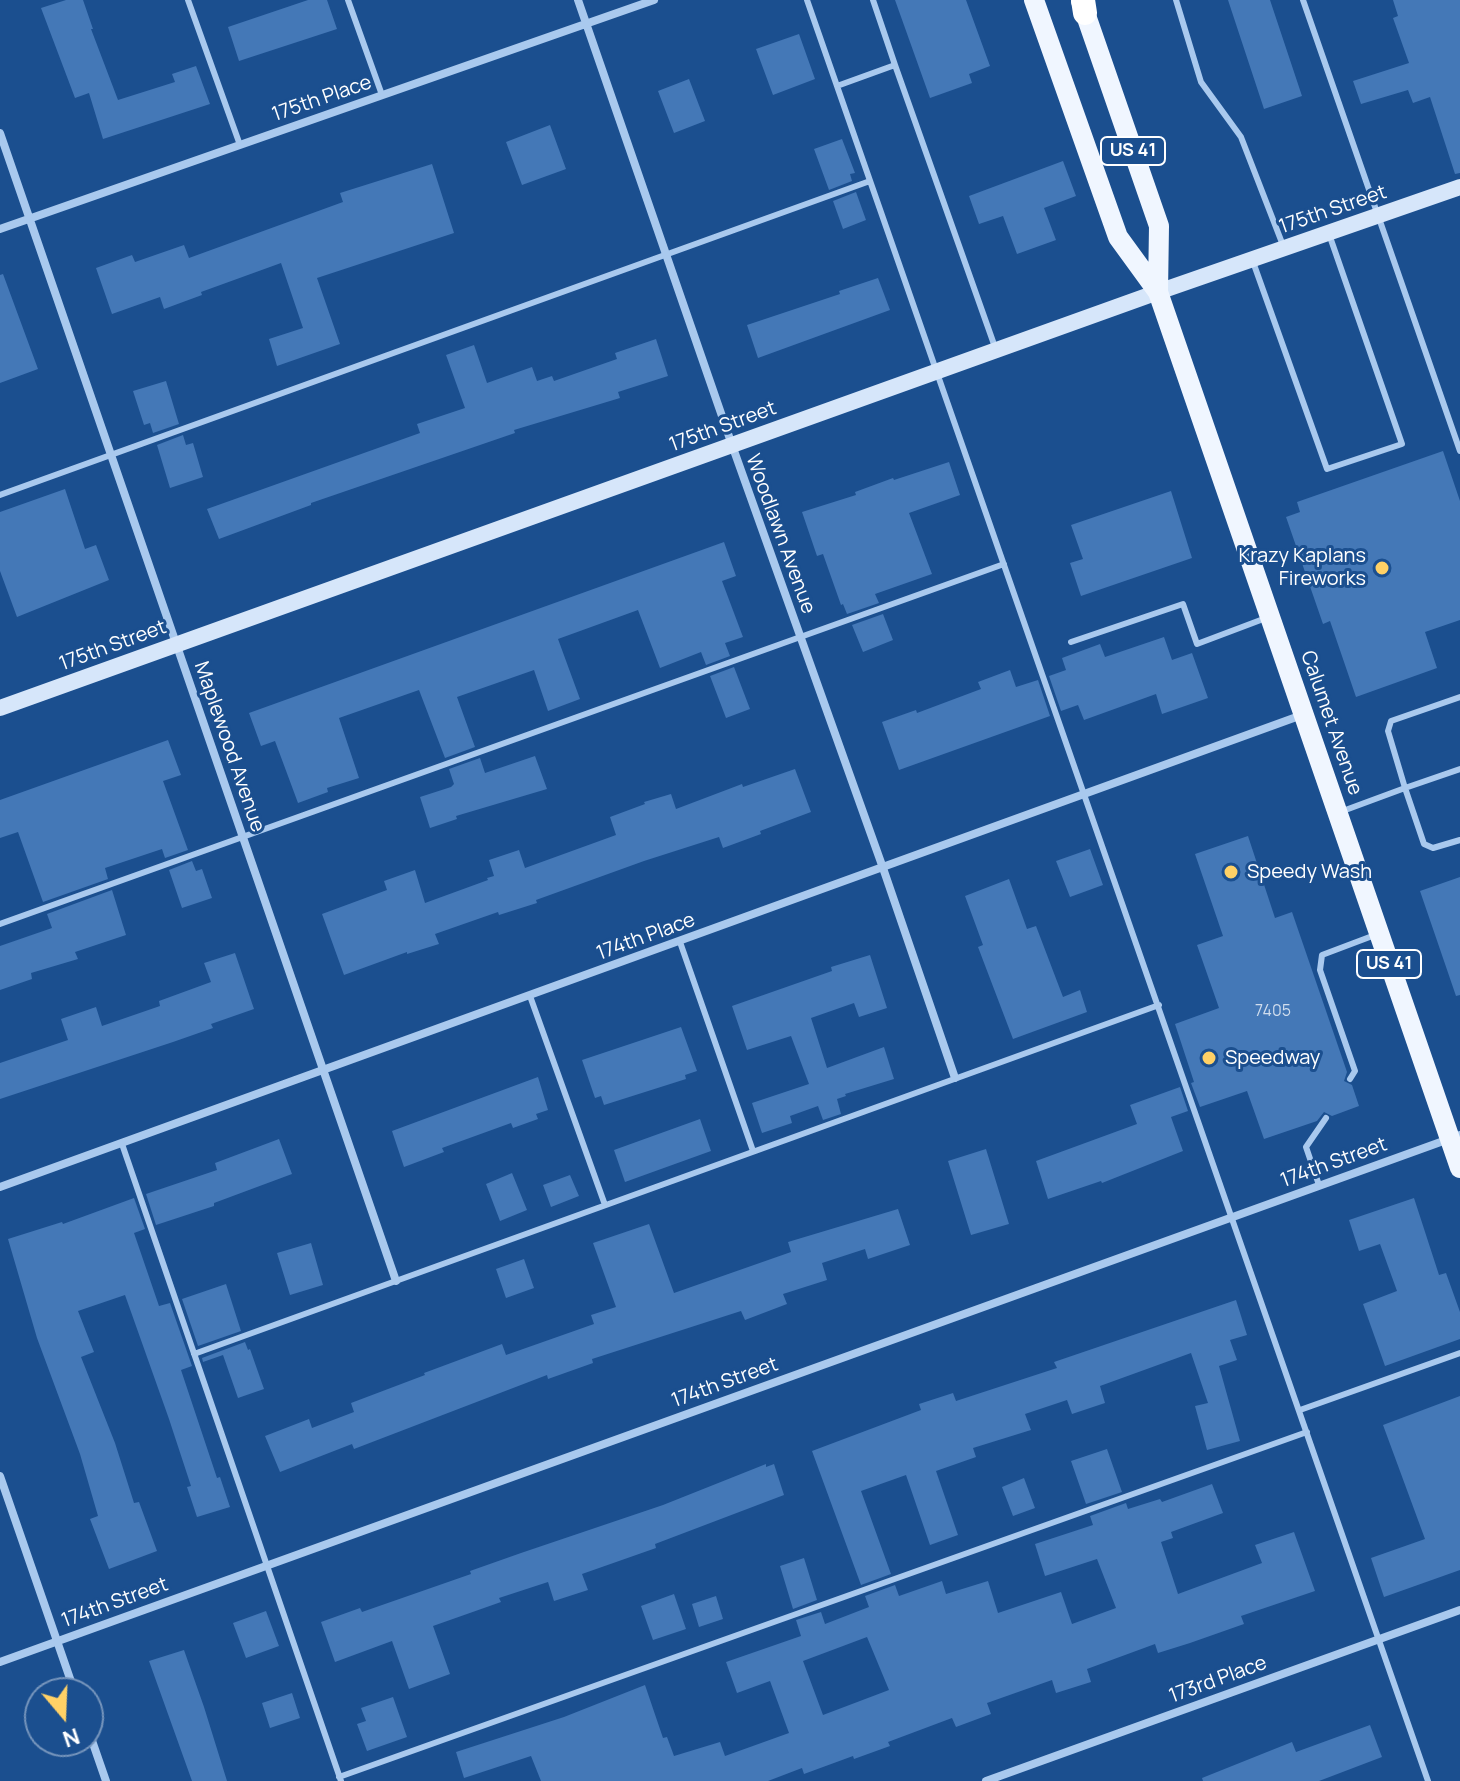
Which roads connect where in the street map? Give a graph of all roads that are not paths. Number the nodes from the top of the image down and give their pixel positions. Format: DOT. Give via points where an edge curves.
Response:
graph roads {
  1 [pos="188,0"];
  2 [pos="348,0"];
  3 [pos="578,0"];
  4 [pos="654,0"];
  5 [pos="807,0"];
  6 [pos="873,0"];
  7 [pos="1034,0"];
  8 [pos="1176,0"];
  9 [pos="1303,0"];
  10 [pos="1083,4"];
  11 [pos="586,24"];
  12 [pos="895,65"];
  13 [pos="837,86"];
  14 [pos="382,95"];
  15 [pos="0,133"];
  16 [pos="240,145"];
  17 [pos="870,181"];
  18 [pos="1460,187"];
  19 [pos="1378,216"];
  20 [pos="29,218"];
  21 [pos="0,229"];
  22 [pos="1328,233"];
  23 [pos="1284,248"];
  24 [pos="666,255"];
  25 [pos="1252,259"];
  26 [pos="1158,292"];
  27 [pos="996,350"];
  28 [pos="936,372"];
  29 [pos="732,445"];
  30 [pos="1460,451"];
  31 [pos="111,455"];
  32 [pos="0,495"];
  33 [pos="1004,564"];
  34 [pos="1269,616"];
  35 [pos="800,637"];
  36 [pos="1071,642"];
  37 [pos="177,645"];
  38 [pos="1460,697"];
  39 [pos="0,708"];
  40 [pos="1303,715"];
  41 [pos="1460,769"];
  42 [pos="1405,788"];
  43 [pos="1085,794"];
  44 [pos="1337,813"];
  45 [pos="243,836"];
  46 [pos="1460,840"];
  47 [pos="883,868"];
  48 [pos="0,924"];
  49 [pos="1379,934"];
  50 [pos="680,942"];
  51 [pos="530,996"];
  52 [pos="1159,1005"];
  53 [pos="324,1071"];
  54 [pos="955,1078"];
  55 [pos="1350,1079"];
  56 [pos="1326,1118"];
  57 [pos="1455,1137"];
  58 [pos="122,1144"];
  59 [pos="753,1151"];
  60 [pos="1460,1168"];
  61 [pos="1319,1185"];
  62 [pos="0,1187"];
  63 [pos="605,1205"];
  64 [pos="1232,1217"];
  65 [pos="396,1281"];
  66 [pos="1460,1353"];
  67 [pos="194,1354"];
  68 [pos="1300,1410"];
  69 [pos="1307,1432"];
  70 [pos="0,1476"];
  71 [pos="266,1566"];
  72 [pos="1460,1610"];
  73 [pos="1379,1639"];
  74 [pos="58,1641"];
  75 [pos="0,1662"];
  76 [pos="70,1677"];
  77 [pos="98,1757"];
  78 [pos="340,1779"];
  79 [pos="106,1781"];
  80 [pos="986,1781"];
  81 [pos="1428,1781"];
  1 -- 16 [label="lane"];
  2 -- 14 [label="lane"];
  3 -- 11 [label="street, Woodlawn Avenue"];
  4 -- 11 [label="street, 175th Place"];
  5 -- 13 [label="lane"];
  6 -- 12 [label="lane"];
  7 -- 26 [label="main road, Calumet Avenue / US 41" via="1118,237"];
  8 -- 23 [label="lane" via="1201,82 1241,137"];
  9 -- 19 [label="lane"];
  10 -- 26 [label="main road, Calumet Avenue / US 41" via="1159,226"];
  11 -- 14 [label="street, 175th Place"];
  11 -- 24 [label="street, Woodlawn Avenue"];
  12 -- 13 [label="lane"];
  12 -- 27 [label="lane"];
  13 -- 17 [label="lane"];
  14 -- 16 [label="street, 175th Place"];
  15 -- 20 [label="street, Maplewood Avenue"];
  16 -- 20 [label="street, 175th Place"];
  17 -- 24 [label="lane"];
  17 -- 28 [label="lane"];
  18 -- 19 [label="street, 175th Street"];
  19 -- 22 [label="street, 175th Street"];
  19 -- 30 [label="lane"];
  20 -- 21 [label="street, 175th Place"];
  20 -- 31 [label="street, Maplewood Avenue"];
  22 -- 23 [label="street, 175th Street"];
  22 -- 25 [label="lane" via="1402,444 1327,469"];
  23 -- 25 [label="street, 175th Street"];
  24 -- 29 [label="street, Woodlawn Avenue"];
  24 -- 31 [label="lane"];
  25 -- 26 [label="street, 175th Street"];
  26 -- 27 [label="street, 175th Street"];
  26 -- 34 [label="main road, Calumet Avenue / US 41"];
  27 -- 28 [label="street, 175th Street"];
  28 -- 29 [label="street, 175th Street"];
  28 -- 33 [label="lane"];
  29 -- 35 [label="street, Woodlawn Avenue"];
  29 -- 37 [label="street, 175th Street"];
  31 -- 32 [label="lane"];
  31 -- 37 [label="street, Maplewood Avenue"];
  33 -- 35 [label="lane"];
  33 -- 43 [label="lane"];
  34 -- 36 [label="lane" via="1197,644 1183,604"];
  34 -- 40 [label="main road, Calumet Avenue / US 41"];
  35 -- 45 [label="lane"];
  35 -- 47 [label="street, Woodlawn Avenue"];
  37 -- 39 [label="street, 175th Street"];
  37 -- 45 [label="street, Maplewood Avenue"];
  38 -- 42 [label="lane" via="1391,721 1388,731"];
  40 -- 43 [label="street, 174th Place"];
  40 -- 44 [label="main road, Calumet Avenue / US 41"];
  41 -- 42 [label="lane"];
  42 -- 44 [label="lane"];
  42 -- 46 [label="lane" via="1424,844 1433,848"];
  43 -- 47 [label="street, 174th Place"];
  43 -- 52 [label="lane"];
  44 -- 49 [label="main road, Calumet Avenue / US 41"];
  45 -- 48 [label="lane"];
  45 -- 53 [label="street, Maplewood Avenue"];
  47 -- 50 [label="street, 174th Place"];
  47 -- 54 [label="street, Woodlawn Avenue"];
  49 -- 55 [label="lane" via="1322,955 1320,970 1355,1071"];
  49 -- 57 [label="main road, Calumet Avenue / US 41"];
  50 -- 51 [label="street, 174th Place"];
  50 -- 59 [label="lane"];
  51 -- 53 [label="street, 174th Place"];
  51 -- 63 [label="lane"];
  52 -- 54 [label="lane"];
  52 -- 64 [label="lane"];
  53 -- 58 [label="street, 174th Place"];
  53 -- 65 [label="street, Maplewood Avenue"];
  54 -- 59 [label="lane"];
  56 -- 61 [label="lane" via="1306,1147"];
  57 -- 60 [label="main road, Calumet Avenue / US 41"];
  57 -- 61 [label="street, 174th Street"];
  58 -- 62 [label="street, 174th Place"];
  58 -- 67 [label="lane"];
  59 -- 63 [label="lane"];
  61 -- 64 [label="street, 174th Street"];
  63 -- 65 [label="lane"];
  64 -- 68 [label="lane"];
  64 -- 71 [label="street, 174th Street"];
  65 -- 67 [label="lane"];
  66 -- 68 [label="lane"];
  67 -- 71 [label="lane"];
  68 -- 69 [label="lane"];
  69 -- 73 [label="lane"];
  69 -- 78 [label="lane"];
  70 -- 74 [label="street"];
  71 -- 74 [label="street, 174th Street"];
  71 -- 78 [label="lane"];
  72 -- 73 [label="street, 173rd Place"];
  73 -- 80 [label="street, 173rd Place"];
  73 -- 81 [label="lane"];
  74 -- 75 [label="street, 174th Street"];
  74 -- 76 [label="street"];
  77 -- 79 [label="street"];
}
